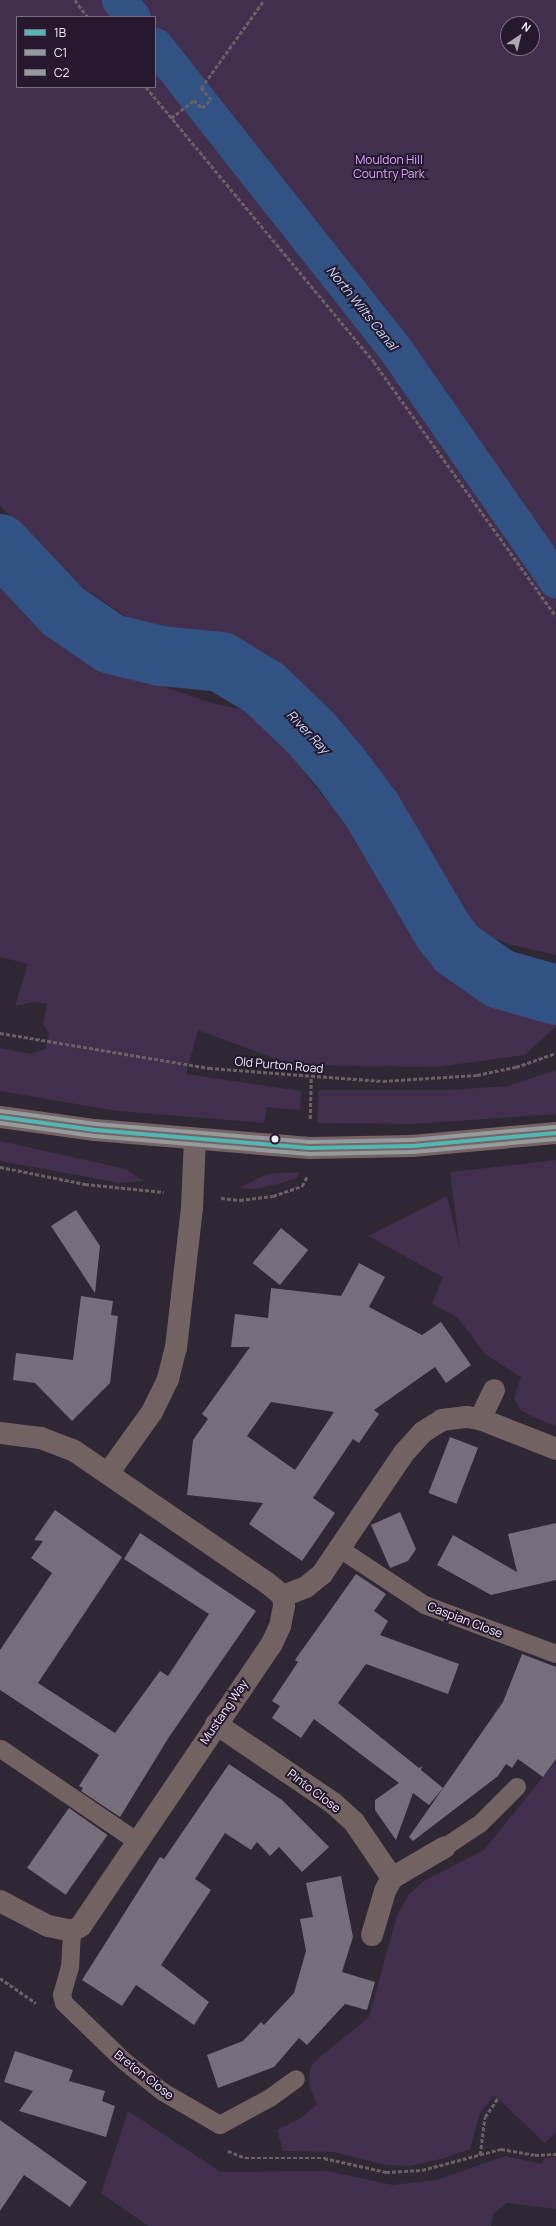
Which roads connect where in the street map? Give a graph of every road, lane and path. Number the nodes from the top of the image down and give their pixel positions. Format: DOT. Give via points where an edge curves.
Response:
graph roads {
  1 [pos="75,0"];
  2 [pos="264,0"];
  3 [pos="87,16"];
  4 [pos="147,88"];
  5 [pos="171,118"];
  6 [pos="556,616"];
  7 [pos="0,1033"];
  8 [pos="556,1053"];
  9 [pos="0,1117"];
  10 [pos="556,1133"];
  11 [pos="195,1140"];
  12 [pos="0,1167"];
  13 [pos="194,1194"];
  14 [pos="494,1390"];
  15 [pos="480,1420"];
  16 [pos="0,1433"];
  17 [pos="556,1449"];
  18 [pos="109,1472"];
  19 [pos="340,1549"];
  20 [pos="283,1596"];
  21 [pos="556,1654"];
  22 [pos="216,1724"];
  23 [pos="1,1749"];
  24 [pos="517,1787"];
  25 [pos="138,1842"];
  26 [pos="445,1847"];
  27 [pos="392,1878"];
  28 [pos="0,1902"];
  29 [pos="72,1931"];
  30 [pos="372,1935"];
  31 [pos="296,2079"];
  32 [pos="498,2098"];
  33 [pos="480,2155"];
  1 -- 3 [label="path"];
  2 -- 5 [label="path" via="201,88 211,100 202,108 194,100"];
  4 -- 5 [label="path"];
  5 -- 6 [label="path" via="374,362"];
  7 -- 8 [label="path, Old Purton Road" via="216,1068 384,1081 477,1075 516,1067"];
  9 -- 11 [label="main road"];
  10 -- 11 [label="main road" via="412,1146 344,1148"];
  11 -- 13 [label="street"];
  12 -- 13 [label="path" via="85,1184"];
  13 -- 18 [label="street" via="176,1348 168,1379 152,1412"];
  14 -- 15 [label="street"];
  15 -- 17 [label="street"];
  15 -- 19 [label="street" via="467,1417 442,1420 423,1432 404,1453"];
  16 -- 18 [label="street" via="61,1443"];
  18 -- 20 [label="street"];
  19 -- 20 [label="street" via="314,1581"];
  19 -- 21 [label="lane, Caspian Close" via="425,1605"];
  20 -- 22 [label="street, Mustang Way" via="282,1618 276,1636"];
  22 -- 25 [label="street, Mustang Way"];
  22 -- 27 [label="street, Pinto Close" via="333,1803 354,1822"];
  23 -- 25 [label="lane"];
  24 -- 26 [label="lane" via="481,1823"];
  25 -- 29 [label="street, Mustang Way" via="89,1916"];
  26 -- 27 [label="street"];
  27 -- 30 [label="street" via="385,1891"];
  28 -- 29 [label="street" via="48,1926"];
  29 -- 31 [label="lane, Breton Close" via="70,1968 62,1995 64,2003 124,2061 182,2105 220,2125 270,2098"];
  32 -- 33 [label="path" via="485,2117"];
}
